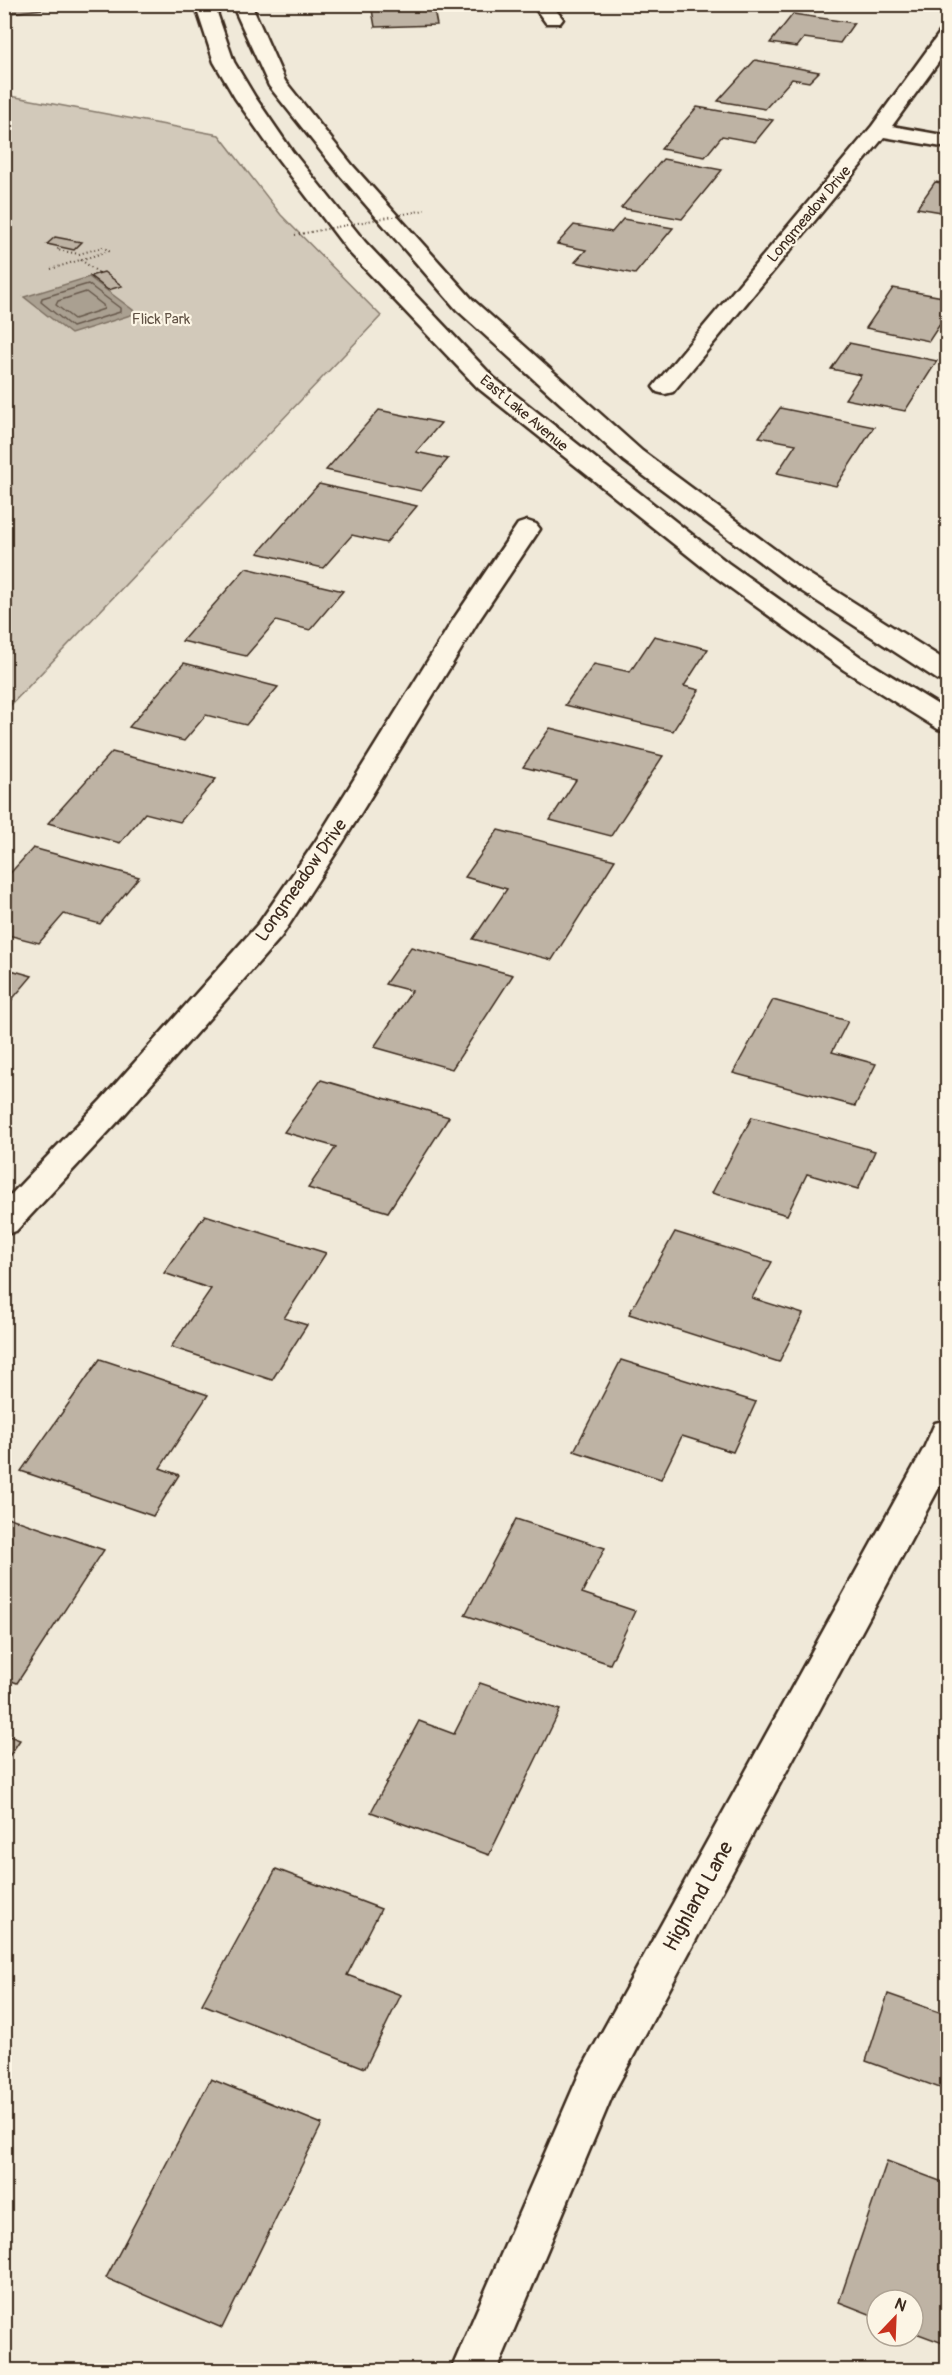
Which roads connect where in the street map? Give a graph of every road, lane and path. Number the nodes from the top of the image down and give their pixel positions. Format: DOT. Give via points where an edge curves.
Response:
graph roads {
  1 [pos="204,4"];
  2 [pos="241,4"];
  3 [pos="948,35"];
  4 [pos="879,130"];
  5 [pos="948,142"];
  6 [pos="425,210"];
  7 [pos="295,235"];
  8 [pos="60,247"];
  9 [pos="81,260"];
  10 [pos="51,269"];
  11 [pos="99,273"];
  12 [pos="665,387"];
  13 [pos="526,529"];
  14 [pos="948,674"];
  15 [pos="948,723"];
  16 [pos="4,1223"];
  17 [pos="948,1433"];
  18 [pos="474,2370"];
  1 -- 15 [label="main road, East Lake Avenue" via="224,62 285,155 357,246 486,383 719,568 853,664"];
  2 -- 14 [label="main road" via="276,82 346,170 465,305 633,456 792,574"];
  3 -- 4 [label="main road, Longmeadow Drive"];
  4 -- 5 [label="main road"];
  4 -- 12 [label="main road, Longmeadow Drive"];
  6 -- 7 [label="path, bridge"];
  8 -- 9 [label="path" via="57,250 79,254 103,247 109,251"];
  9 -- 10 [label="path"];
  9 -- 11 [label="path"];
  13 -- 16 [label="main road, Longmeadow Drive" via="270,930"];
  17 -- 18 [label="main road, Highland Lane" via="596,2084"];
}
